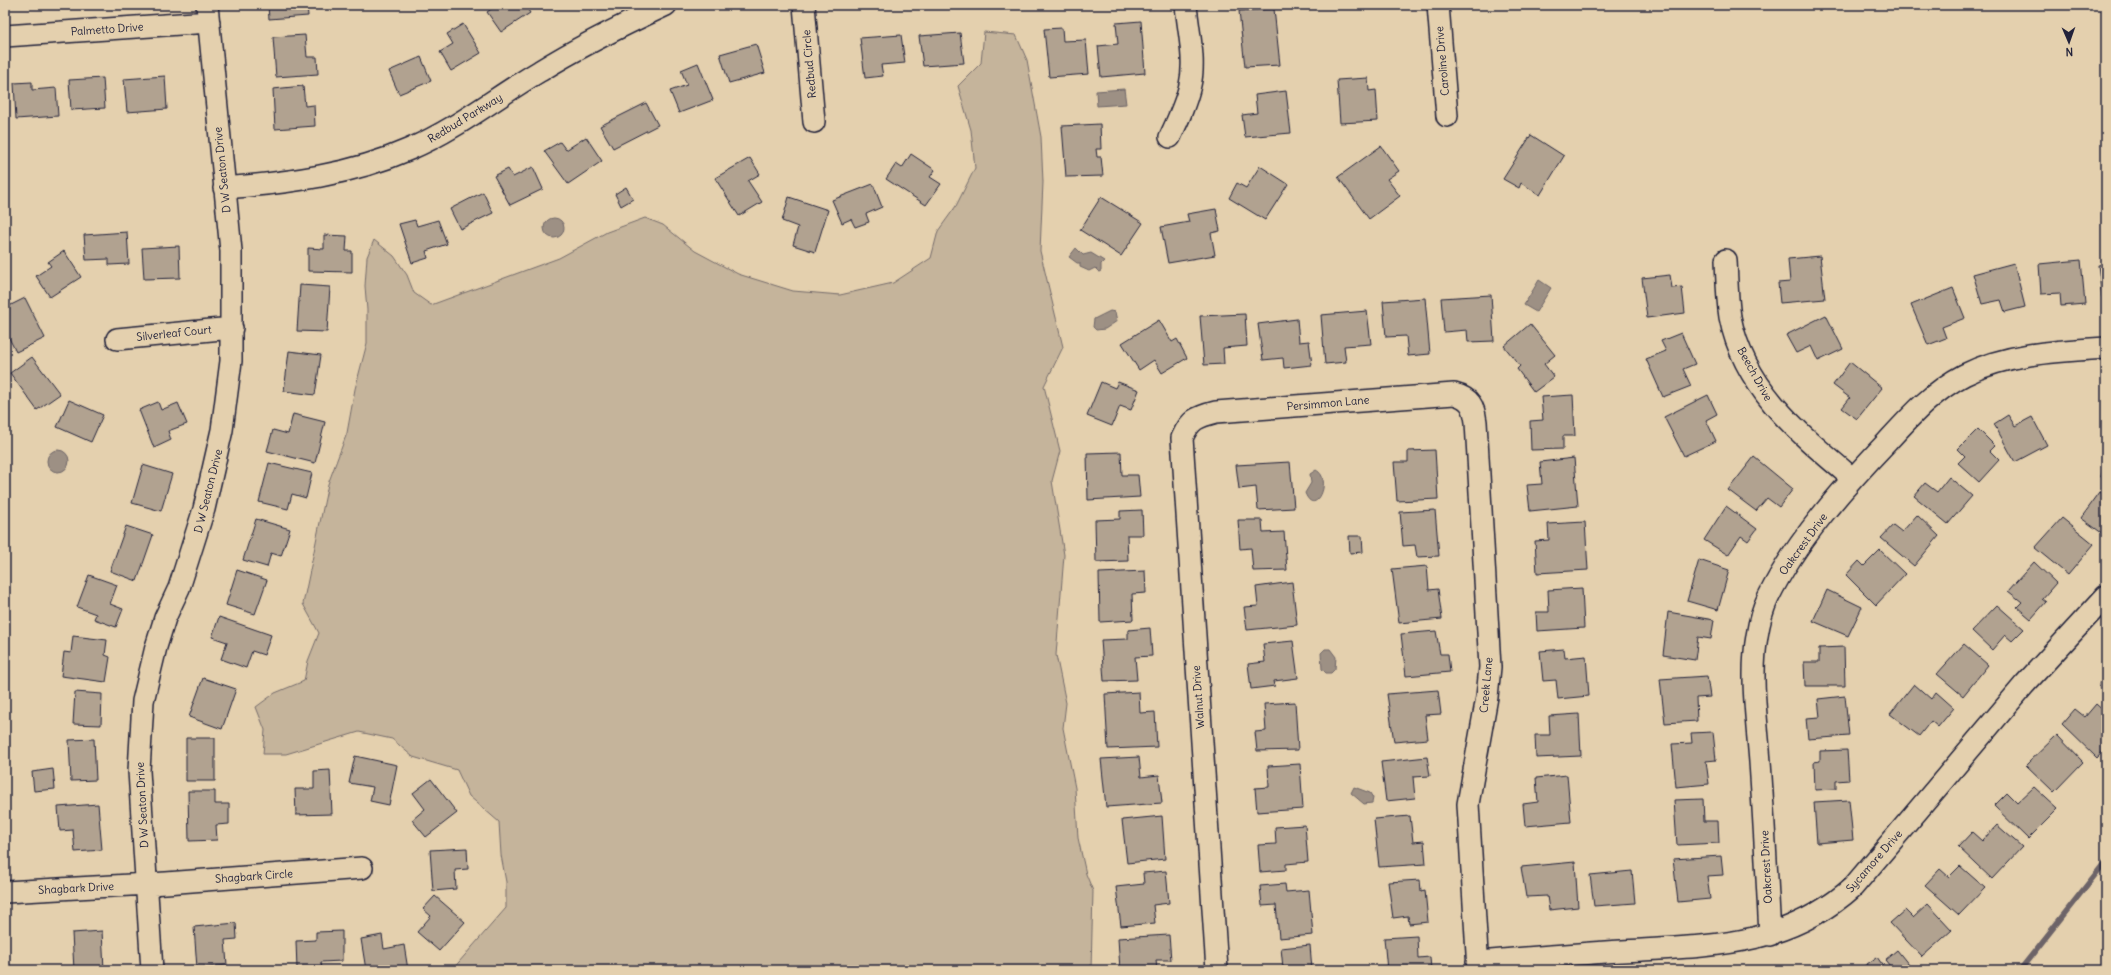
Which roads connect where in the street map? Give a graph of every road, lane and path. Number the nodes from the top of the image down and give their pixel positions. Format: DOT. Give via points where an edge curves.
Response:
graph roads {
  1 [pos="666,5"];
  2 [pos="804,5"];
  3 [pos="1186,5"];
  4 [pos="1438,5"];
  5 [pos="208,14"];
  6 [pos="5,36"];
  7 [pos="1447,116"];
  8 [pos="814,122"];
  9 [pos="1170,137"];
  10 [pos="224,188"];
  11 [pos="1726,260"];
  12 [pos="232,328"];
  13 [pos="117,339"];
  14 [pos="2106,348"];
  15 [pos="1469,400"];
  16 [pos="1188,424"];
  17 [pos="1852,478"];
  18 [pos="2106,596"];
  19 [pos="362,868"];
  20 [pos="146,884"];
  21 [pos="5,892"];
  22 [pos="1770,935"];
  23 [pos="1478,966"];
  24 [pos="152,970"];
  25 [pos="1217,970"];
  1 -- 10 [label="street, Redbud Parkway" via="613,29 539,71 446,132 409,150 346,171 273,184"];
  2 -- 8 [label="street, Redbud Circle"];
  3 -- 9 [label="street" via="1191,84"];
  4 -- 7 [label="street, Caroline Drive"];
  5 -- 6 [label="street, Palmetto Drive"];
  5 -- 10 [label="street, D W Seaton Drive"];
  10 -- 12 [label="street, D W Seaton Drive" via="231,251"];
  11 -- 17 [label="street, Beech Drive" via="1730,318 1744,356 1757,381 1772,405"];
  12 -- 13 [label="street, Silverleaf Court"];
  12 -- 20 [label="street, D W Seaton Drive" via="227,398 216,463 195,540 156,647 144,701 139,771"];
  14 -- 17 [label="street, Oakcrest Drive" via="2016,357 1965,375 1931,396"];
  15 -- 16 [label="street, Persimmon Lane" via="1454,394 1441,394 1223,411 1201,415"];
  15 -- 23 [label="street, Creek Lane" via="1475,410 1476,422 1490,667 1468,804"];
  16 -- 25 [label="street, Walnut Drive" via="1182,438 1182,456"];
  17 -- 22 [label="street, Oakcrest Drive" via="1776,581 1766,600 1756,638 1755,687"];
  18 -- 22 [label="street, Sycamore Drive" via="2024,685 1853,887 1839,900 1812,917"];
  19 -- 20 [label="street, Shagbark Circle"];
  20 -- 21 [label="street, Shagbark Drive"];
  20 -- 24 [label="street, D W Seaton Drive"];
  22 -- 23 [label="street, Sycamore Drive" via="1711,946"];
}
